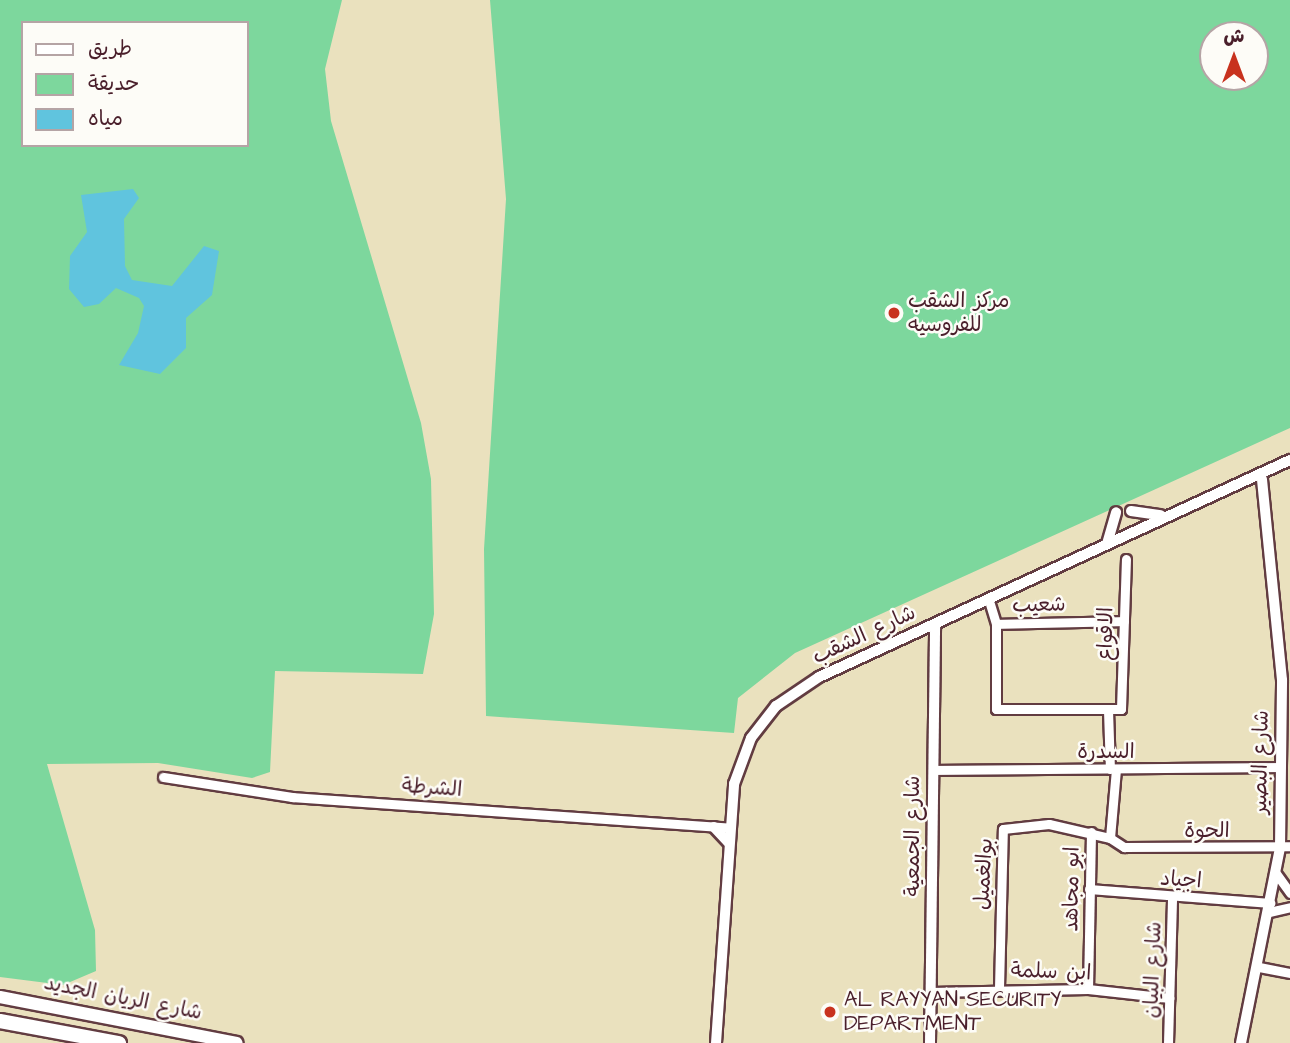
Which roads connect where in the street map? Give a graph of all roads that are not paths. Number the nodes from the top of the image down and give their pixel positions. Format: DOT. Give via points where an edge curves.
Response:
graph roads {
  1 [pos="1290,460"];
  2 [pos="1290,467"];
  3 [pos="1262,480"];
  4 [pos="1206,498"];
  5 [pos="1131,511"];
  6 [pos="1116,512"];
  7 [pos="1107,544"];
  8 [pos="1126,559"];
  9 [pos="990,604"];
  10 [pos="1124,621"];
  11 [pos="996,624"];
  12 [pos="934,627"];
  13 [pos="894,646"];
  14 [pos="1286,679"];
  15 [pos="1108,710"];
  16 [pos="1283,762"];
  17 [pos="1113,769"];
  18 [pos="933,770"];
  19 [pos="163,777"];
  20 [pos="732,809"];
  21 [pos="714,825"];
  22 [pos="731,826"];
  23 [pos="1091,832"];
  24 [pos="1110,838"];
  25 [pos="729,844"];
  26 [pos="1285,847"];
  27 [pos="1275,872"];
  28 [pos="1089,890"];
  29 [pos="1290,893"];
  30 [pos="1172,897"];
  31 [pos="1270,907"];
  32 [pos="1290,907"];
  33 [pos="727,909"];
  34 [pos="1259,967"];
  35 [pos="1290,973"];
  36 [pos="999,988"];
  37 [pos="1088,989"];
  38 [pos="930,992"];
  39 [pos="0,997"];
  40 [pos="1170,998"];
  41 [pos="0,1021"];
  42 [pos="198,1040"];
  43 [pos="119,1043"];
  44 [pos="237,1043"];
  45 [pos="718,1043"];
  46 [pos="930,1043"];
  47 [pos="1168,1043"];
  48 [pos="1241,1043"];
  1 -- 4 [label="street, شارع الشقب"];
  2 -- 3 [label="street, شارع الشقب"];
  3 -- 9 [label="street, شارع الشقب"];
  3 -- 14 [label="street, شارع البصير"];
  4 -- 5 [label="street" via="1153,517"];
  4 -- 7 [label="street, شارع الشقب"];
  6 -- 7 [label="street"];
  7 -- 12 [label="street, شارع الشقب"];
  8 -- 10 [label="street, الاقواع"];
  9 -- 11 [label="street"];
  9 -- 12 [label="street, شارع الشقب"];
  10 -- 11 [label="street, شعيب"];
  10 -- 15 [label="street, الاقواع" via="1121,709"];
  11 -- 15 [label="street" via="996,709"];
  12 -- 13 [label="street, شارع الشقب"];
  12 -- 18 [label="street, شارع الجمعية"];
  13 -- 20 [label="street, شارع الشقب" via="809,682 769,713 743,755"];
  13 -- 33 [label="street, شارع الشقب" via="803,691 760,732 739,784"];
  14 -- 16 [label="street, شارع البصير"];
  15 -- 17 [label="street"];
  16 -- 17 [label="street, السدرة"];
  16 -- 26 [label="street, شارع البصير"];
  17 -- 18 [label="street, السدرة"];
  17 -- 24 [label="street"];
  18 -- 38 [label="street, شارع الجمعية"];
  19 -- 21 [label="street, الشرطة" via="292,797"];
  20 -- 21 [label="street"];
  20 -- 22 [label="street, شارع الشقب"];
  21 -- 22 [label="street, الشرطة"];
  21 -- 25 [label="street"];
  22 -- 25 [label="street, شارع الشقب"];
  23 -- 24 [label="street, بوالغميل"];
  23 -- 28 [label="street, ابو مجاهد"];
  23 -- 36 [label="street, بوالغميل" via="1026,824 1003,829"];
  24 -- 26 [label="street, الحوة" via="1124,847"];
  25 -- 33 [label="street, شارع الشقب"];
  26 -- 27 [label="street, شارع البصير"];
  27 -- 29 [label="street"];
  27 -- 31 [label="street, شارع البصير"];
  28 -- 30 [label="street, اجياد"];
  28 -- 37 [label="street, ابو مجاهد"];
  30 -- 31 [label="street, اجياد"];
  30 -- 40 [label="street, شارع البيان"];
  31 -- 32 [label="street, اجياد"];
  31 -- 34 [label="street, شارع البصير"];
  33 -- 45 [label="street, شارع الشقب"];
  34 -- 35 [label="street"];
  34 -- 48 [label="street, شارع البصير"];
  36 -- 37 [label="street, ابن سلمة"];
  36 -- 38 [label="street, ابن سلمة"];
  37 -- 40 [label="street, ابن سلمة"];
  38 -- 46 [label="street, شارع الجمعية"];
  39 -- 42 [label="main road, شارع الريان الجديد" via="174,1030"];
  40 -- 47 [label="street, شارع البيان"];
  41 -- 43 [label="highway"];
  42 -- 44 [label="main road, شارع الريان الجديد"];
}
